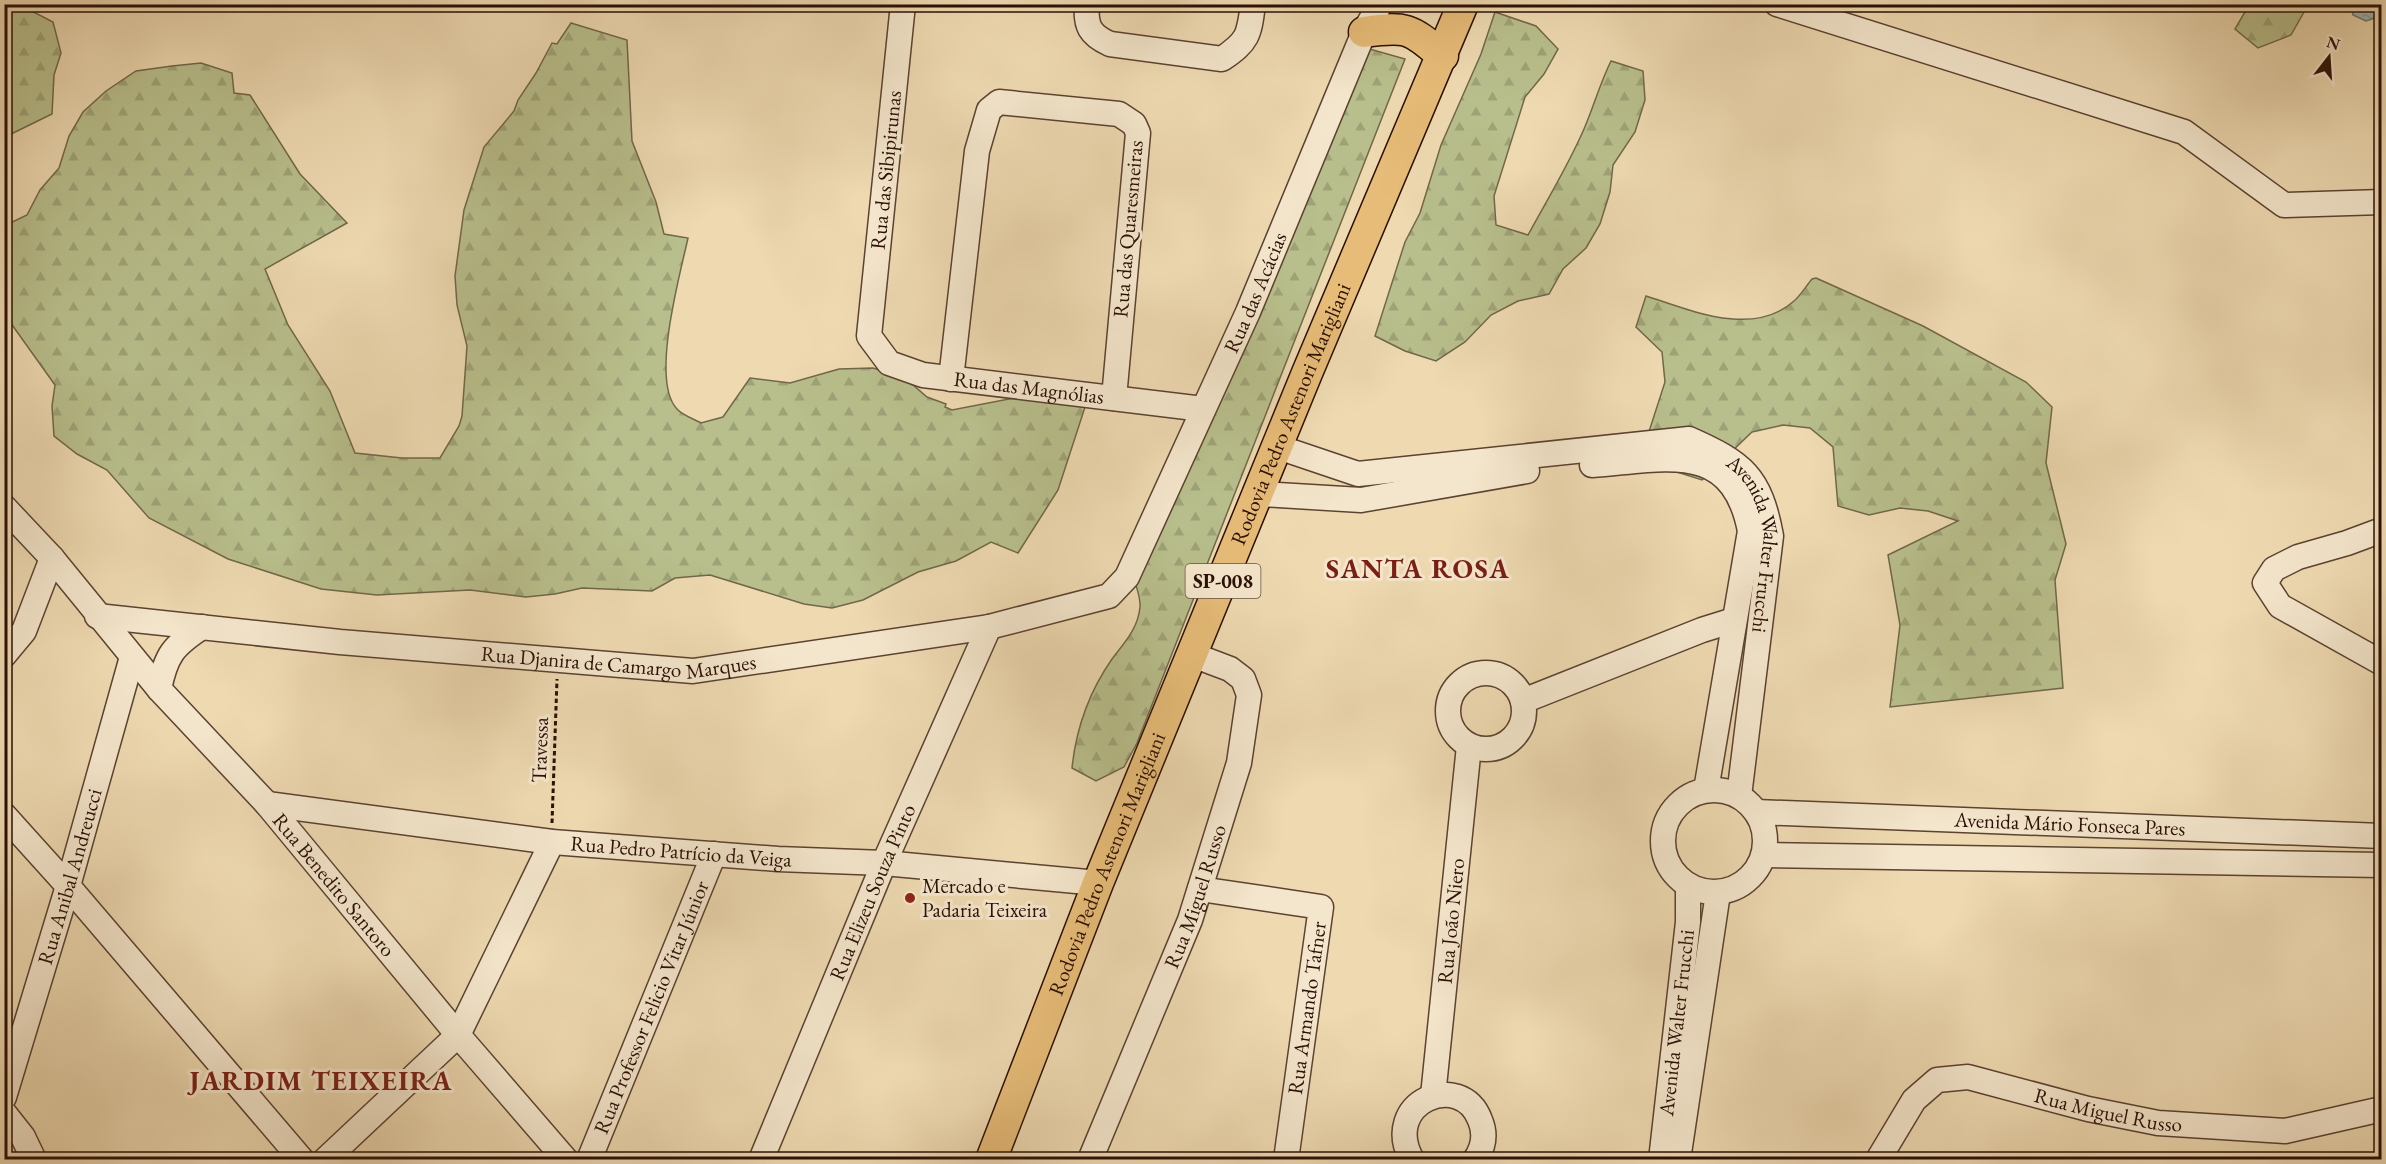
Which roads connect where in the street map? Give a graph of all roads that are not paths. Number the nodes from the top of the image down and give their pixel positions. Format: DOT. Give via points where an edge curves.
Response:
graph roads {
  1 [pos="903,4"];
  2 [pos="1087,4"];
  3 [pos="1254,4"];
  4 [pos="1380,4"];
  5 [pos="1463,4"];
  6 [pos="1777,4"];
  7 [pos="1364,32"];
  8 [pos="1443,56"];
  9 [pos="2382,202"];
  10 [pos="869,336"];
  11 [pos="951,379"];
  12 [pos="1114,398"];
  13 [pos="1203,409"];
  14 [pos="1278,447"];
  15 [pos="1358,474"];
  16 [pos="1260,494"];
  17 [pos="1360,500"];
  18 [pos="4,507"];
  19 [pos="2382,530"];
  20 [pos="52,558"];
  21 [pos="1127,577"];
  22 [pos="97,616"];
  23 [pos="1734,620"];
  24 [pos="201,627"];
  25 [pos="989,627"];
  26 [pos="1193,655"];
  27 [pos="4,656"];
  28 [pos="132,657"];
  29 [pos="2382,663"];
  30 [pos="159,689"];
  31 [pos="1523,701"];
  32 [pos="1469,746"];
  33 [pos="1706,790"];
  34 [pos="267,804"];
  35 [pos="1748,804"];
  36 [pos="4,815"];
  37 [pos="2382,836"];
  38 [pos="552,842"];
  39 [pos="714,854"];
  40 [pos="1765,855"];
  41 [pos="884,863"];
  42 [pos="2382,865"];
  43 [pos="1098,883"];
  44 [pos="68,886"];
  45 [pos="1688,886"];
  46 [pos="1200,890"];
  47 [pos="1718,893"];
  48 [pos="458,1035"];
  49 [pos="1433,1096"];
  50 [pos="4,1097"];
  51 [pos="2382,1109"];
  52 [pos="4,1113"];
  53 [pos="1486,1157"];
  54 [pos="34,1160"];
  55 [pos="302,1160"];
  56 [pos="325,1160"];
  57 [pos="566,1160"];
  58 [pos="589,1160"];
  59 [pos="761,1160"];
  60 [pos="991,1160"];
  61 [pos="1090,1160"];
  62 [pos="1286,1160"];
  63 [pos="1412,1160"];
  64 [pos="1660,1160"];
  65 [pos="1678,1160"];
  66 [pos="1878,1160"];
  1 -- 10 [label="street, Rua das Sibipirunas"];
  2 -- 3 [label="street" via="1086,21 1094,37 1110,44 1222,59 1243,44"];
  4 -- 7 [label="street, Rua das Acácias"];
  5 -- 8 [label="main road, Rodovia Pedro Astenori Marigliani / SP-008"];
  6 -- 9 [label="street" via="2184,132 2284,205"];
  7 -- 8 [label="main road" via="1398,27 1417,35"];
  7 -- 13 [label="street, Rua das Acácias" via="1248,312"];
  8 -- 14 [label="main road, Rodovia Pedro Astenori Marigliani / SP-008"];
  10 -- 11 [label="street, Rua das Magnólias" via="889,363 923,375"];
  11 -- 12 [label="street, Rua das Magnólias"];
  11 -- 12 [label="street, Rua das Quaresmeiras" via="977,151 989,111 999,102 1119,114 1134,124 1138,133"];
  12 -- 13 [label="street, Rua das Magnólias"];
  13 -- 21 [label="street, Rua das Acácias"];
  14 -- 15 [label="street"];
  14 -- 16 [label="main road, Rodovia Pedro Astenori Marigliani / SP-008"];
  15 -- 17 [label="street"];
  15 -- 35 [label="street, Avenida Walter Frucchi" via="1689,439 1724,454 1747,474 1765,504 1771,536"];
  16 -- 17 [label="street, Avenida Walter Frucchi"];
  16 -- 26 [label="main road, Rodovia Pedro Astenori Marigliani / SP-008"];
  17 -- 23 [label="street, Avenida Walter Frucchi" via="1541,469 1686,459 1703,464 1733,483 1748,519 1750,531"];
  18 -- 20 [label="street, Rua Benedito Santoro"];
  19 -- 29 [label="street" via="2298,557 2274,568 2265,583 2280,606"];
  20 -- 22 [label="street, Rua Benedito Santoro"];
  20 -- 27 [label="street" via="24,631"];
  21 -- 25 [label="street, Rua Djanira de Camargo Marques" via="1109,596"];
  22 -- 24 [label="street, Rua Djanira de Camargo Marques"];
  22 -- 28 [label="street, Rua Benedito Santoro"];
  23 -- 31 [label="street"];
  23 -- 33 [label="street, Avenida Walter Frucchi"];
  24 -- 25 [label="street, Rua Djanira de Camargo Marques" via="693,671"];
  24 -- 30 [label="street" via="178,643 169,655"];
  25 -- 41 [label="street, Rua Elizeu Souza Pinto"];
  26 -- 43 [label="main road, Rodovia Pedro Astenori Marigliani / SP-008"];
  26 -- 46 [label="street, Rua Miguel Russo" via="1230,669 1243,679 1249,695 1239,763"];
  28 -- 30 [label="street, Rua Benedito Santoro"];
  28 -- 44 [label="street, Rua Anibal Andreucci"];
  30 -- 34 [label="street, Rua Benedito Santoro"];
  31 -- 32 [label="street" via="1523,720 1513,738 1504,745 1482,749"];
  31 -- 32 [label="street" via="1508,680 1497,675 1484,673 1461,682 1453,692 1448,716 1459,738"];
  32 -- 49 [label="street, Rua João Niero"];
  33 -- 35 [label="street" via="1722,790"];
  33 -- 45 [label="street" via="1678,805 1665,825 1664,852 1668,865"];
  34 -- 38 [label="street, Rua Pedro Patrício da Veiga"];
  34 -- 48 [label="street, Rua Benedito Santoro"];
  35 -- 37 [label="street, Avenida Mário Fonseca Pares"];
  35 -- 40 [label="street" via="1762,822 1767,839"];
  36 -- 44 [label="street"];
  38 -- 39 [label="street, Rua Pedro Patrício da Veiga"];
  38 -- 48 [label="street"];
  39 -- 41 [label="street, Rua Pedro Patrício da Veiga"];
  39 -- 58 [label="street, Rua Professor Felicio Vitar Júnior"];
  40 -- 42 [label="street, Avenida Mário Fonseca Pares"];
  40 -- 47 [label="street" via="1747,882"];
  41 -- 43 [label="street, Rua Pedro Patrício da Veiga"];
  41 -- 59 [label="street, Rua Elizeu Souza Pinto"];
  43 -- 60 [label="main road, Rodovia Pedro Astenori Marigliani / SP-008"];
  44 -- 50 [label="street, Rua Anibal Andreucci"];
  44 -- 55 [label="street"];
  45 -- 47 [label="street"];
  45 -- 64 [label="street, Avenida Walter Frucchi" via="1688,922"];
  46 -- 61 [label="street, Rua Miguel Russo"];
  46 -- 62 [label="street, Rua Armando Tafner" via="1321,907"];
  47 -- 65 [label="street, Avenida Walter Frucchi"];
  48 -- 56 [label="street"];
  48 -- 57 [label="street, Rua Benedito Santoro"];
  49 -- 53 [label="street" via="1454,1096 1470,1105 1483,1126"];
  49 -- 63 [label="street" via="1413,1108 1406,1120 1403,1134"];
  51 -- 66 [label="street, Rua Miguel Russo" via="2285,1131 2169,1124 2088,1109 1968,1077 1937,1080 1914,1100"];
  52 -- 54 [label="street" via="23,1137"];
}
